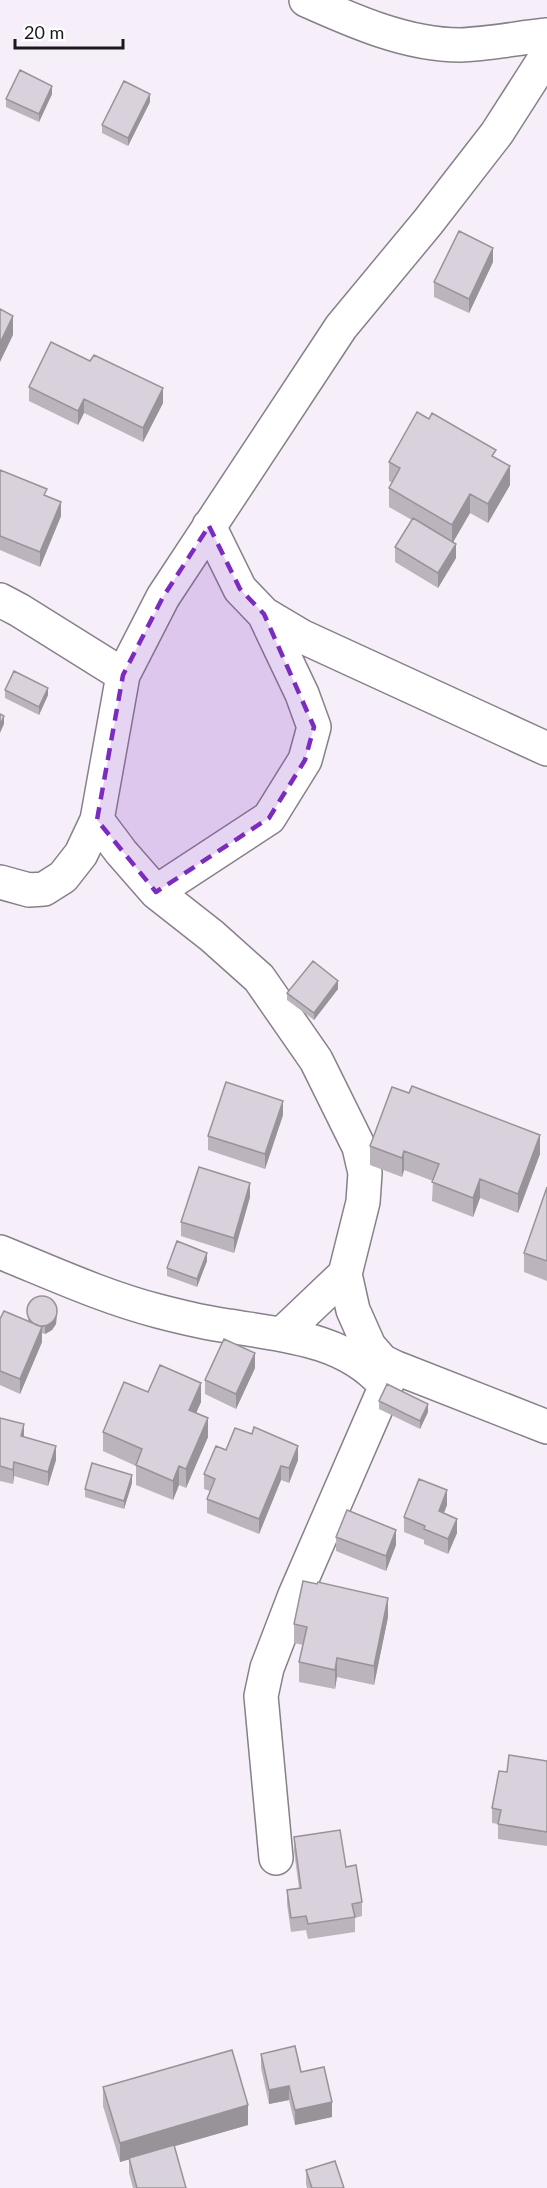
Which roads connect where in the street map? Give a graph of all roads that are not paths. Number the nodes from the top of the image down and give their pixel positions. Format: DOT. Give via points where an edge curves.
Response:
graph roads {
  1 [pos="306,0"];
  2 [pos="547,36"];
  3 [pos="547,55"];
  4 [pos="210,526"];
  5 [pos="0,600"];
  6 [pos="264,614"];
  7 [pos="123,675"];
  8 [pos="547,749"];
  9 [pos="97,820"];
  10 [pos="0,882"];
  11 [pos="156,892"];
  12 [pos="0,1252"];
  13 [pos="345,1274"];
  14 [pos="283,1333"];
  15 [pos="390,1377"];
  16 [pos="547,1426"];
  17 [pos="276,1857"];
  1 -- 2 [label="street" via="405,38 459,45"];
  3 -- 4 [label="street" via="497,133 341,327"];
  4 -- 6 [label="street" via="240,589"];
  4 -- 7 [label="street" via="163,597"];
  5 -- 7 [label="street"];
  6 -- 8 [label="street" via="301,636"];
  6 -- 11 [label="street" via="314,727 305,760 269,818"];
  7 -- 9 [label="street"];
  9 -- 10 [label="street" via="81,854 63,877 44,889 29,890"];
  9 -- 11 [label="street"];
  11 -- 13 [label="street" via="259,978 316,1060 347,1120 365,1173 363,1203"];
  12 -- 14 [label="street" via="156,1311"];
  13 -- 14 [label="street"];
  13 -- 15 [label="street" via="362,1332"];
  14 -- 15 [label="street" via="321,1344"];
  15 -- 16 [label="street"];
  15 -- 17 [label="street" via="267,1668 261,1696"];
}
